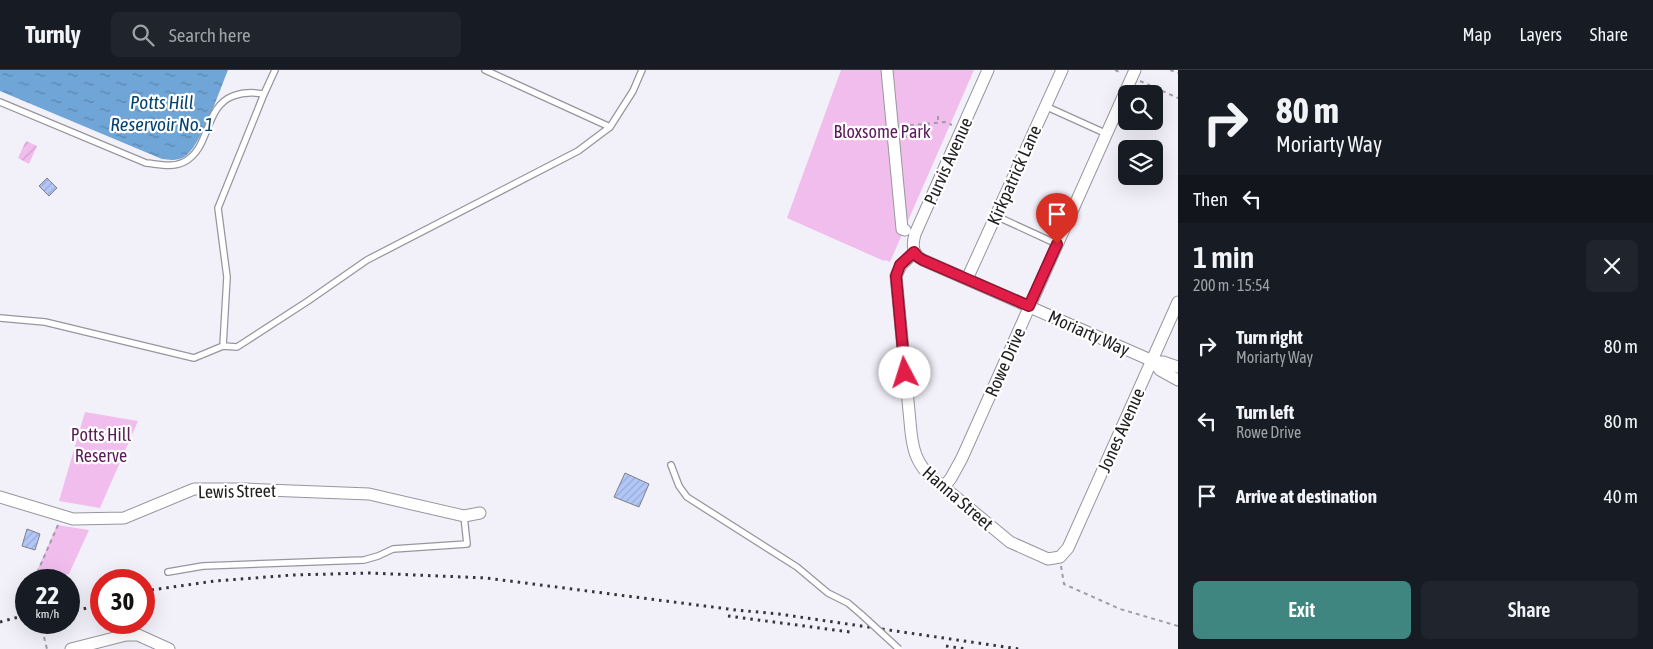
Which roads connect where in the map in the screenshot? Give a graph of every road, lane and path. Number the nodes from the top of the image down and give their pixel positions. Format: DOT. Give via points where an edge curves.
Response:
graph roads {
  1 [pos="275,70"];
  2 [pos="485,70"];
  3 [pos="642,70"];
  4 [pos="887,70"];
  5 [pos="988,70"];
  6 [pos="1062,70"];
  7 [pos="1115,70"];
  8 [pos="1135,70"];
  9 [pos="1170,70"];
  10 [pos="1120,72"];
  11 [pos="1178,73"];
  12 [pos="1163,91"];
  13 [pos="264,94"];
  14 [pos="1178,98"];
  15 [pos="0,102"];
  16 [pos="8,105"];
  17 [pos="1046,106"];
  18 [pos="0,107"];
  19 [pos="938,116"];
  20 [pos="938,123"];
  21 [pos="952,125"];
  22 [pos="610,127"];
  23 [pos="892,127"];
  24 [pos="1107,134"];
  25 [pos="996,216"];
  26 [pos="905,230"];
  27 [pos="1057,244"];
  28 [pos="914,252"];
  29 [pos="967,279"];
  30 [pos="1178,302"];
  31 [pos="1029,306"];
  32 [pos="0,318"];
  33 [pos="223,346"];
  34 [pos="1153,362"];
  35 [pos="1178,367"];
  36 [pos="1178,380"];
  37 [pos="671,465"];
  38 [pos="944,487"];
  39 [pos="0,497"];
  40 [pos="480,513"];
  41 [pos="61,516"];
  42 [pos="464,516"];
  43 [pos="1060,557"];
  44 [pos="39,569"];
  45 [pos="168,572"];
  46 [pos="1178,626"];
  47 [pos="44,637"];
  48 [pos="46,649"];
  49 [pos="71,649"];
  50 [pos="169,649"];
  51 [pos="899,649"];
  1 -- 13 [label="lane"];
  2 -- 22 [label="lane"];
  3 -- 22 [label="lane"];
  4 -- 23 [label="street"];
  5 -- 28 [label="street, Purvis Avenue" via="915,234"];
  6 -- 17 [label="street, Kirkpatrick Lane"];
  7 -- 10 [label="path"];
  8 -- 24 [label="street, Rowe Drive"];
  9 -- 11 [label="path"];
  12 -- 14 [label="path"];
  13 -- 16 [label="lane" via="242,93 222,102 196,152 183,162 168,165 146,163"];
  13 -- 33 [label="lane" via="218,208 227,277"];
  15 -- 16 [label="lane"];
  16 -- 18 [label="lane"];
  17 -- 24 [label="lane"];
  17 -- 25 [label="street, Kirkpatrick Lane"];
  19 -- 20 [label="path"];
  20 -- 21 [label="path"];
  20 -- 23 [label="path"];
  22 -- 33 [label="lane" via="578,150 367,260 237,348"];
  23 -- 26 [label="street" via="902,229"];
  24 -- 27 [label="street, Rowe Drive"];
  25 -- 27 [label="lane"];
  25 -- 29 [label="street, Kirkpatrick Lane"];
  27 -- 31 [label="street, Rowe Drive"];
  28 -- 29 [label="street, Moriarty Way" via="923,260"];
  28 -- 38 [label="street, Hanna Street" via="900,265 896,276 911,432 920,465"];
  29 -- 31 [label="street, Moriarty Way"];
  30 -- 34 [label="street, Jones Avenue"];
  31 -- 34 [label="street, Moriarty Way"];
  31 -- 38 [label="street, Rowe Drive" via="962,458"];
  32 -- 33 [label="lane" via="45,322 194,358"];
  34 -- 35 [label="street, Moriarty Way"];
  34 -- 36 [label="street, Moriarty Way"];
  34 -- 43 [label="street, Jones Avenue" via="1068,548"];
  37 -- 51 [label="lane, bridge" via="687,497 797,567 828,593 848,602"];
  38 -- 43 [label="street, Hanna Street" via="1010,542 1048,559"];
  39 -- 41 [label="street, Lewis Street"];
  40 -- 42 [label="street, Lewis Street"];
  41 -- 42 [label="street, Lewis Street" via="73,519 124,518 194,490 244,489 369,494"];
  41 -- 44 [label="path"];
  42 -- 45 [label="lane" via="467,544 393,549 364,560 203,566"];
  43 -- 46 [label="path" via="1064,584 1120,609"];
  47 -- 48 [label="path"];
  49 -- 50 [label="street" via="126,635 138,635"];
}
